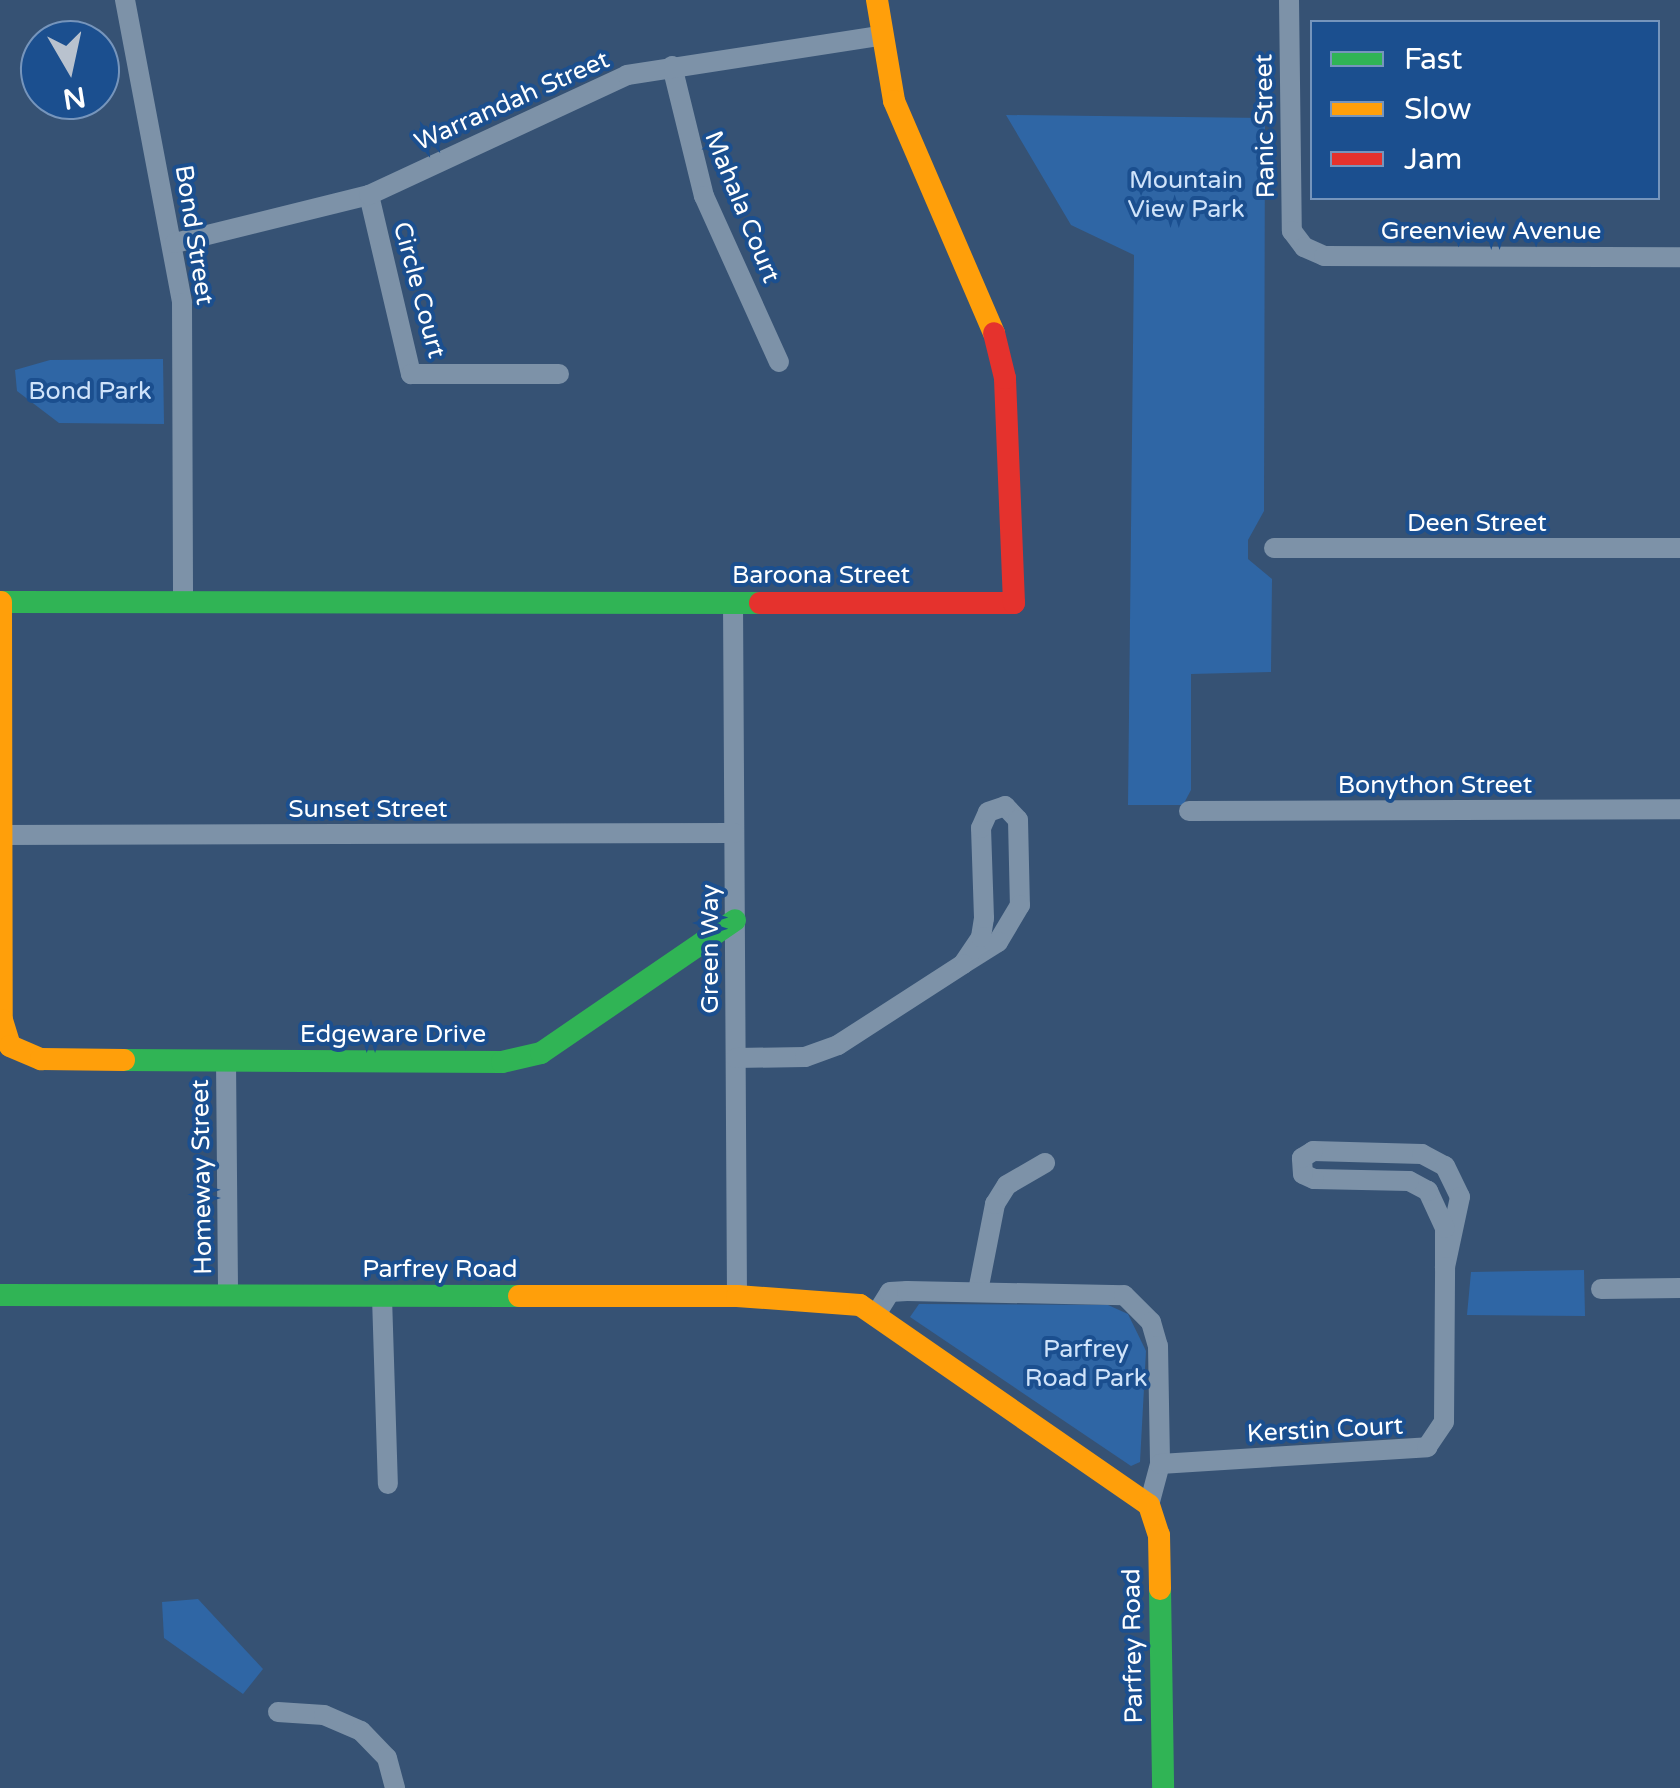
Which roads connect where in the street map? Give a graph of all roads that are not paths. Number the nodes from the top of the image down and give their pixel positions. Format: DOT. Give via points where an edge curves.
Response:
graph roads {
  1 [pos="125,0"];
  2 [pos="876,0"];
  3 [pos="1288,0"];
  4 [pos="878,36"];
  5 [pos="672,66"];
  6 [pos="369,195"];
  7 [pos="175,243"];
  8 [pos="1304,247"];
  9 [pos="1680,257"];
  10 [pos="780,362"];
  11 [pos="559,374"];
  12 [pos="1274,548"];
  13 [pos="1680,548"];
  14 [pos="0,602"];
  15 [pos="184,602"];
  16 [pos="733,602"];
  17 [pos="1680,809"];
  18 [pos="1190,811"];
  19 [pos="734,833"];
  20 [pos="2,835"];
  21 [pos="735,920"];
  22 [pos="963,964"];
  23 [pos="736,1058"];
  24 [pos="226,1060"];
  25 [pos="1045,1163"];
  26 [pos="1444,1268"];
  27 [pos="1601,1288"];
  28 [pos="1680,1288"];
  29 [pos="978,1290"];
  30 [pos="228,1294"];
  31 [pos="0,1295"];
  32 [pos="382,1296"];
  33 [pos="737,1296"];
  34 [pos="875,1316"];
  35 [pos="1160,1464"];
  36 [pos="388,1484"];
  37 [pos="1148,1505"];
  38 [pos="278,1712"];
  39 [pos="395,1788"];
  40 [pos="1162,1788"];
  1 -- 7 [label="street, Bond Street"];
  2 -- 4 [label="street, Baroona Street"];
  3 -- 8 [label="street, Ranic Street" via="1292,231"];
  4 -- 5 [label="street, Warrandah Street"];
  4 -- 16 [label="street, Baroona Street" via="894,101 989,314 1005,378 1014,603"];
  5 -- 6 [label="street, Warrandah Street" via="582,92"];
  5 -- 10 [label="street, Mahala Court" via="704,196"];
  6 -- 7 [label="street, Warrandah Street"];
  6 -- 11 [label="street, Circle Court" via="411,374"];
  7 -- 15 [label="street, Bond Street" via="182,317"];
  8 -- 9 [label="street, Greenview Avenue" via="1324,256"];
  12 -- 13 [label="street, Deen Street"];
  14 -- 15 [label="street, Baroona Street"];
  14 -- 20 [label="street"];
  15 -- 16 [label="street, Baroona Street"];
  16 -- 19 [label="street, Green Way"];
  17 -- 18 [label="street, Bonython Street"];
  19 -- 20 [label="street, Sunset Street"];
  19 -- 21 [label="street, Green Way"];
  20 -- 24 [label="street, Edgeware Drive" via="2,1020 10,1046 40,1059"];
  21 -- 23 [label="street, Green Way"];
  21 -- 24 [label="street, Edgeware Drive" via="541,1054 502,1062"];
  22 -- 22 [label="street" via="1005,934 1020,904 1018,820 1005,806 988,812 981,828 984,918 981,937"];
  22 -- 23 [label="street" via="838,1045 805,1057"];
  23 -- 33 [label="street, Green Way"];
  24 -- 30 [label="street, Homeway Street"];
  25 -- 29 [label="street" via="1007,1185 995,1204"];
  26 -- 26 [label="street, Kerstin Court" via="1445,1228 1428,1190 1409,1181 1314,1178 1304,1174 1302,1158 1313,1151 1398,1152 1445,1166 1460,1197"];
  26 -- 35 [label="street, Kerstin Court" via="1444,1422 1427,1447"];
  27 -- 28 [label="street"];
  29 -- 34 [label="street, Parfrey Road" via="890,1292"];
  29 -- 35 [label="street, Parfrey Road" via="1106,1290 1139,1307 1158,1346"];
  30 -- 31 [label="street, Parfrey Road"];
  30 -- 32 [label="street, Parfrey Road"];
  32 -- 33 [label="street, Parfrey Road"];
  32 -- 36 [label="street"];
  33 -- 34 [label="street, Parfrey Road" via="839,1300"];
  34 -- 37 [label="street, Parfrey Road"];
  35 -- 37 [label="street, Parfrey Road"];
  37 -- 40 [label="street, Parfrey Road" via="1159,1535"];
  38 -- 39 [label="street" via="324,1715 361,1731 387,1758"];
}
